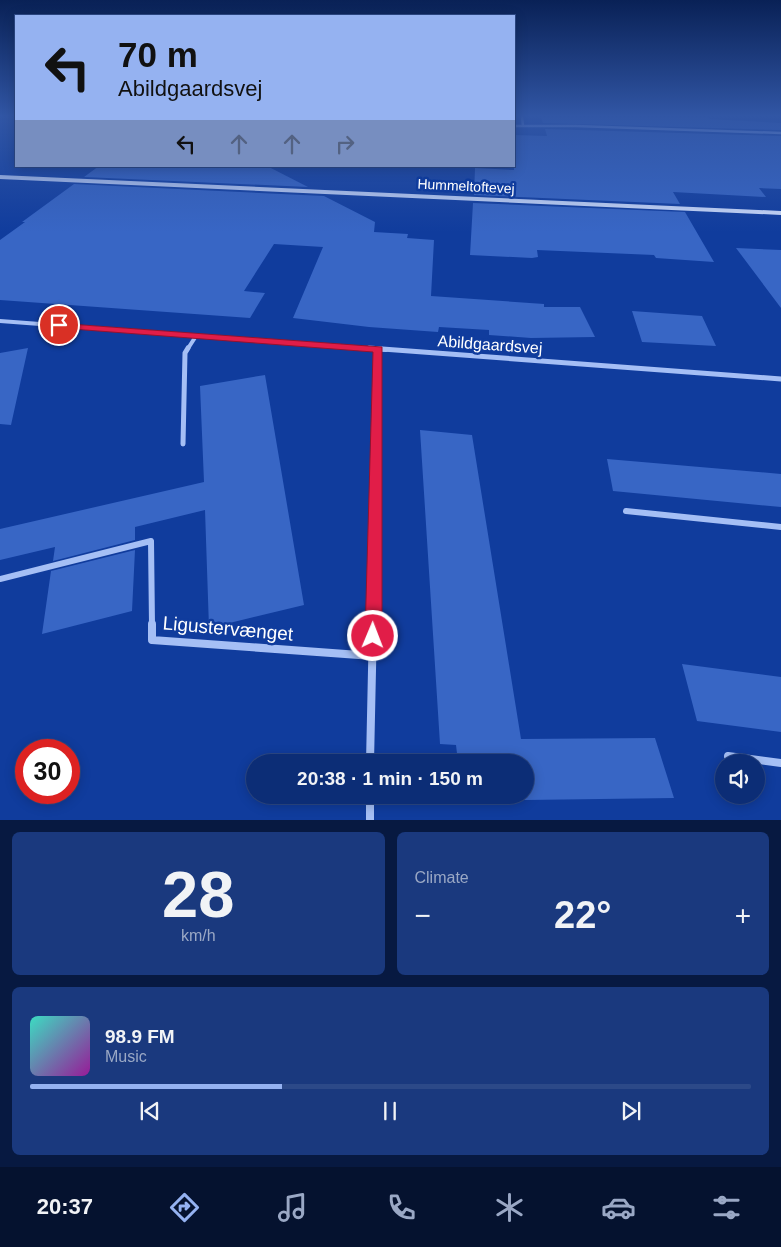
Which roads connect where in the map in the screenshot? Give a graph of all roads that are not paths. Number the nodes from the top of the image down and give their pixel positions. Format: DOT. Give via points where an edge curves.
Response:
graph roads {
  1 [pos="0,177"];
  2 [pos="781,213"];
  3 [pos="0,321"];
  4 [pos="196,336"];
  5 [pos="378,349"];
  6 [pos="781,379"];
  7 [pos="184,444"];
  8 [pos="626,511"];
  9 [pos="781,527"];
  10 [pos="0,579"];
  11 [pos="373,656"];
  12 [pos="370,754"];
  13 [pos="765,761"];
  14 [pos="781,763"];
  15 [pos="370,804"];
  16 [pos="370,820"];
  1 -- 2 [label="street, Hummeltoftevej"];
  3 -- 4 [label="street, Abildgaardsvej"];
  4 -- 5 [label="street, Abildgaardsvej"];
  4 -- 7 [label="street" via="185,354"];
  5 -- 6 [label="street, Abildgaardsvej"];
  5 -- 11 [label="street"];
  8 -- 9 [label="street"];
  10 -- 11 [label="street, Ligustervænget" via="151,541 152,640"];
  11 -- 12 [label="street"];
  13 -- 14 [label="street"];
  15 -- 16 [label="street"];
}
